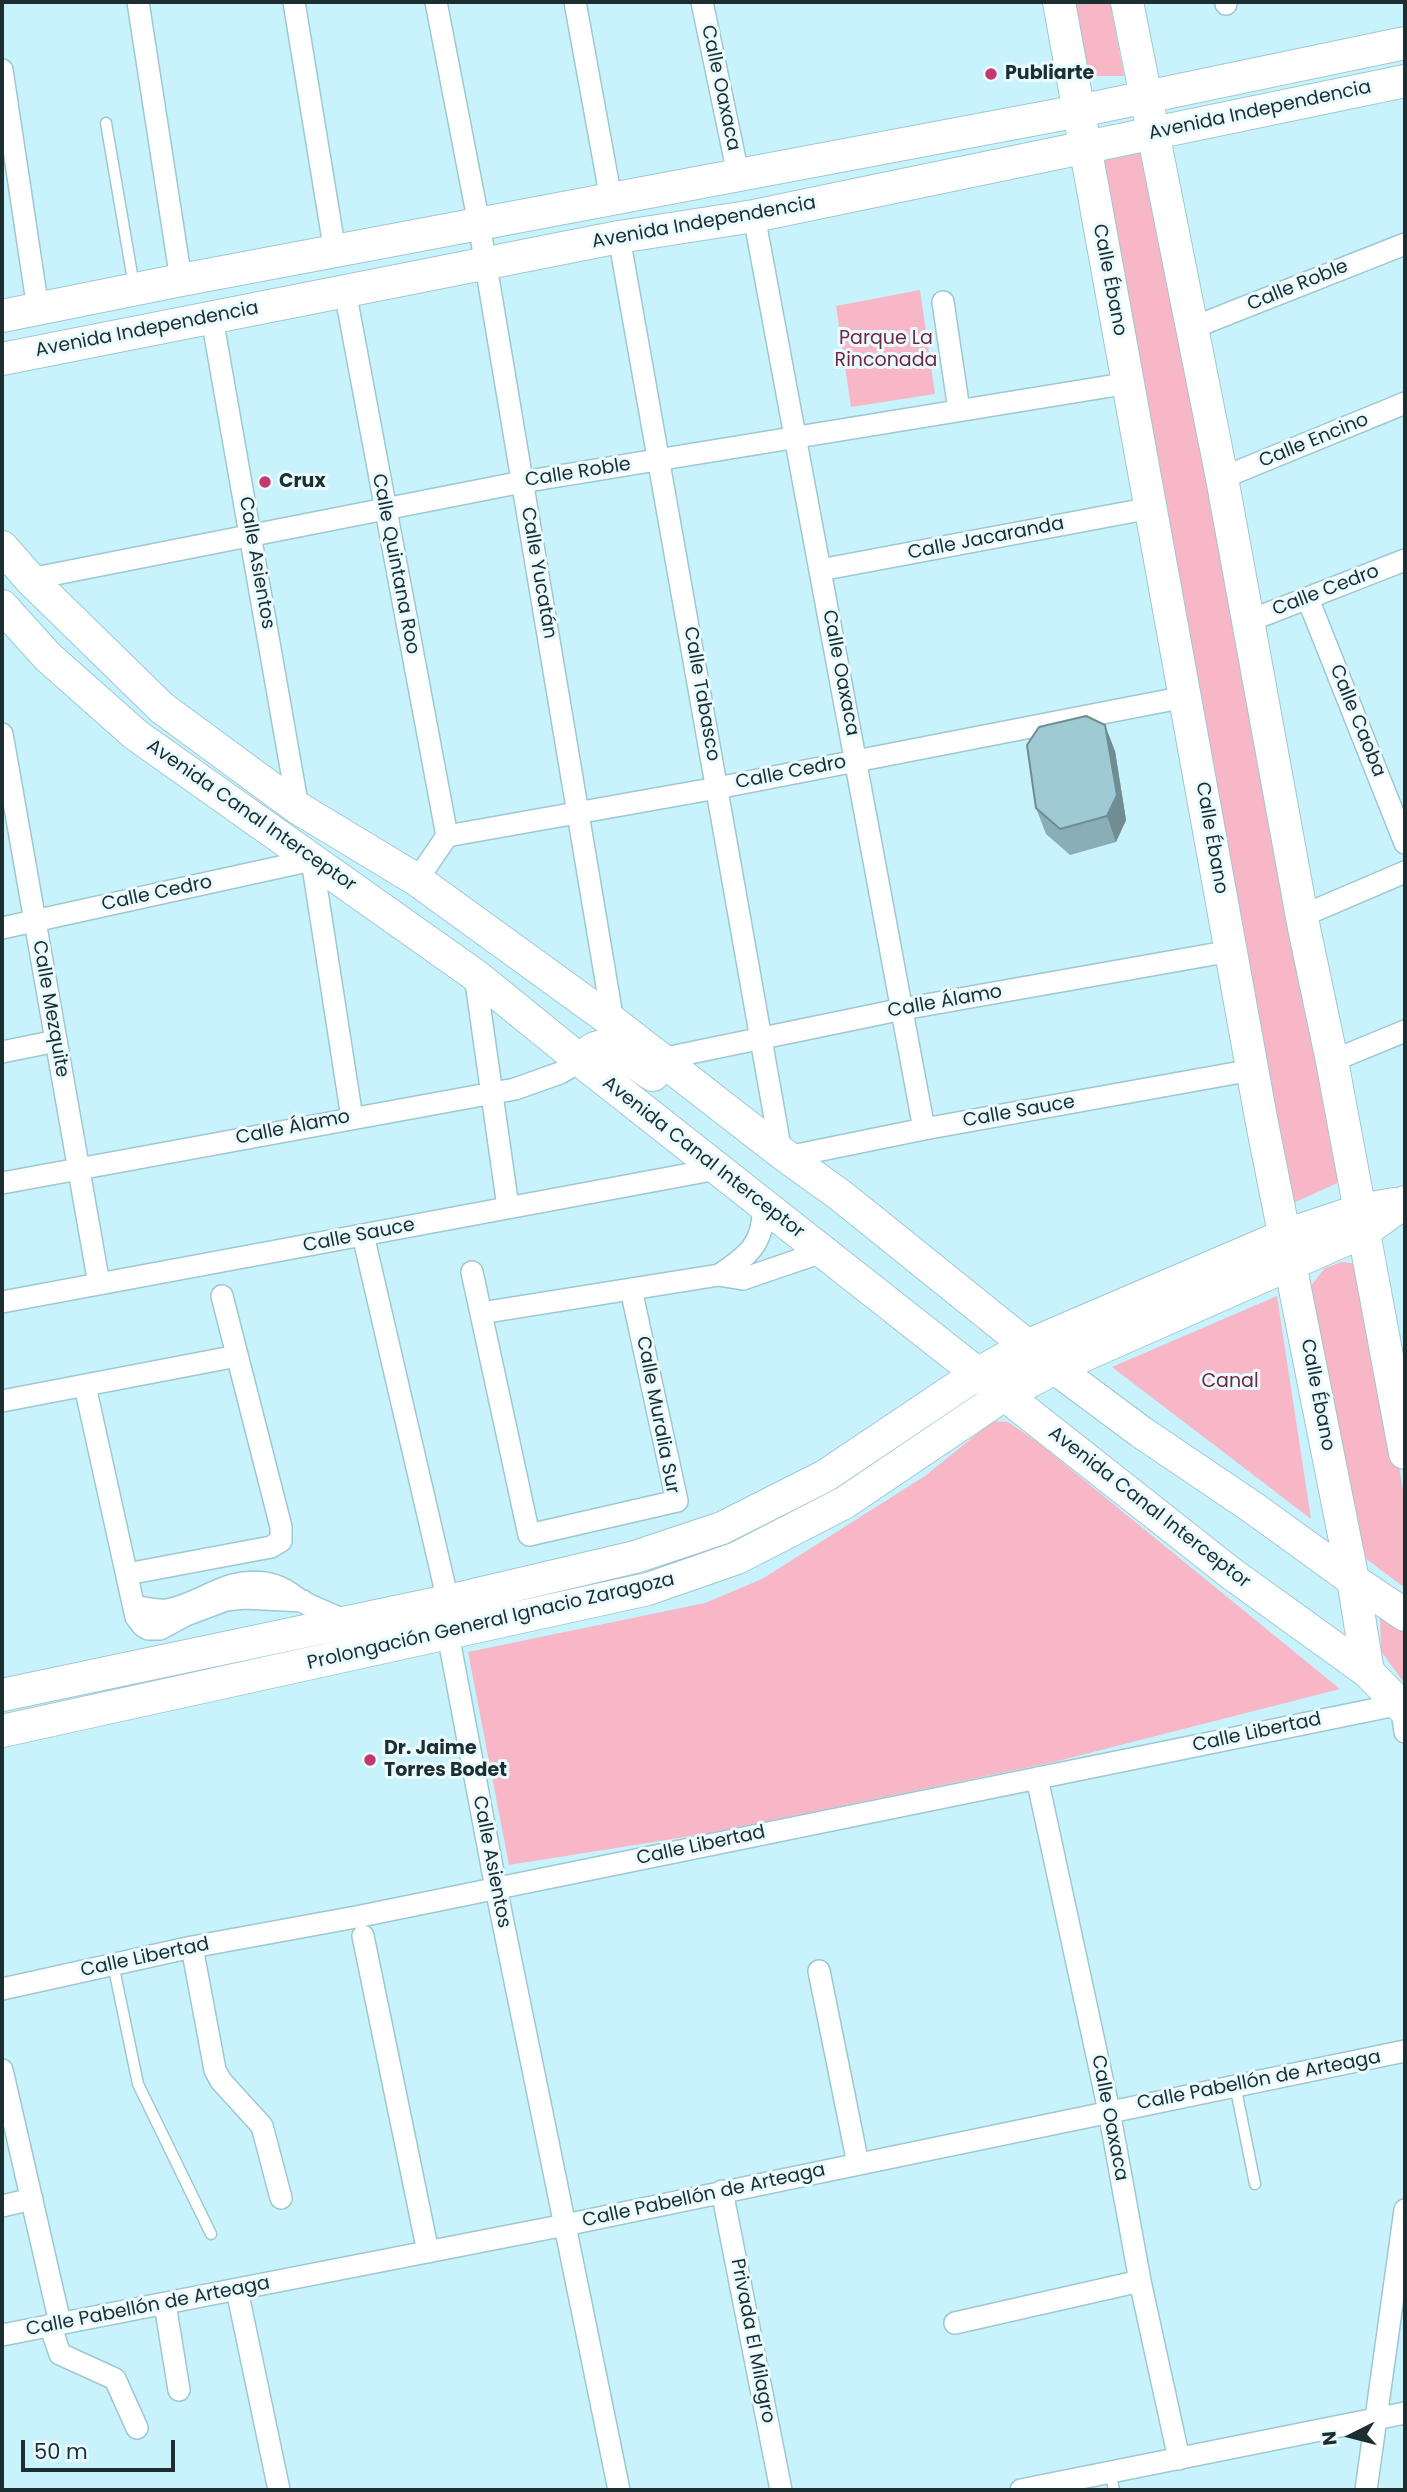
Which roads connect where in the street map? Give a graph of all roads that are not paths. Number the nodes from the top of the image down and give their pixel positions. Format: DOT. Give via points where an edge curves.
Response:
graph roads {
  1 [pos="138,2"];
  2 [pos="294,2"];
  3 [pos="436,2"];
  4 [pos="575,2"];
  5 [pos="702,2"];
  6 [pos="1059,2"];
  7 [pos="1127,2"];
  8 [pos="1405,43"];
  9 [pos="2,70"];
  10 [pos="1405,81"];
  11 [pos="1146,97"];
  12 [pos="1079,111"];
  13 [pos="106,123"];
  14 [pos="1154,133"];
  15 [pos="1085,149"];
  16 [pos="738,174"];
  17 [pos="611,199"];
  18 [pos="754,216"];
  19 [pos="479,224"];
  20 [pos="619,237"];
  21 [pos="1405,244"];
  22 [pos="335,252"];
  23 [pos="485,264"];
  24 [pos="181,280"];
  25 [pos="135,289"];
  26 [pos="345,290"];
  27 [pos="943,302"];
  28 [pos="38,309"];
  29 [pos="2,316"];
  30 [pos="212,318"];
  31 [pos="1192,328"];
  32 [pos="2,359"];
  33 [pos="1129,383"];
  34 [pos="1405,403"];
  35 [pos="959,410"];
  36 [pos="795,439"];
  37 [pos="659,460"];
  38 [pos="1222,478"];
  39 [pos="522,482"];
  40 [pos="385,509"];
  41 [pos="1151,509"];
  42 [pos="251,534"];
  43 [pos="2,547"];
  44 [pos="1405,560"];
  45 [pos="820,570"];
  46 [pos="30,579"];
  47 [pos="1308,599"];
  48 [pos="2,606"];
  49 [pos="1247,622"];
  50 [pos="1185,696"];
  51 [pos="2,734"];
  52 [pos="856,760"];
  53 [pos="718,788"];
  54 [pos="298,808"];
  55 [pos="579,812"];
  56 [pos="447,836"];
  57 [pos="1405,843"];
  58 [pos="312,860"];
  59 [pos="1405,872"];
  60 [pos="417,880"];
  61 [pos="1302,916"];
  62 [pos="35,920"];
  63 [pos="2,928"];
  64 [pos="1231,951"];
  65 [pos="475,975"];
  66 [pos="581,999"];
  67 [pos="902,1009"];
  68 [pos="613,1022"];
  69 [pos="1405,1031"];
  70 [pos="762,1039"];
  71 [pos="56,1041"];
  72 [pos="2,1052"];
  73 [pos="661,1059"];
  74 [pos="581,1062"];
  75 [pos="1332,1062"];
  76 [pos="1252,1070"];
  77 [pos="492,1093"];
  78 [pos="730,1112"];
  79 [pos="352,1118"];
  80 [pos="924,1129"];
  81 [pos="784,1154"];
  82 [pos="79,1169"];
  83 [pos="717,1169"];
  84 [pos="2,1183"];
  85 [pos="1405,1202"];
  86 [pos="763,1205"];
  87 [pos="508,1207"];
  88 [pos="1363,1220"];
  89 [pos="363,1235"];
  90 [pos="1288,1250"];
  91 [pos="822,1252"];
  92 [pos="472,1272"];
  93 [pos="719,1275"];
  94 [pos="99,1284"];
  95 [pos="631,1289"];
  96 [pos="222,1296"];
  97 [pos="2,1302"];
  98 [pos="481,1313"];
  99 [pos="1029,1345"];
  100 [pos="237,1356"];
  101 [pos="1055,1368"];
  102 [pos="977,1374"];
  103 [pos="1399,1382"];
  104 [pos="85,1385"];
  105 [pos="1004,1395"];
  106 [pos="2,1401"];
  107 [pos="1405,1453"];
  108 [pos="127,1574"];
  109 [pos="1353,1580"];
  110 [pos="448,1601"];
  111 [pos="1405,1615"];
  112 [pos="348,1622"];
  113 [pos="448,1634"];
  114 [pos="1368,1672"];
  115 [pos="2,1695"];
  116 [pos="1404,1715"];
  117 [pos="2,1731"];
  118 [pos="1037,1778"];
  119 [pos="496,1888"];
  120 [pos="363,1936"];
  121 [pos="192,1947"];
  122 [pos="113,1964"];
  123 [pos="819,1971"];
  124 [pos="2,1989"];
  125 [pos="1405,2051"];
  126 [pos="2,2070"];
  127 [pos="1235,2085"];
  128 [pos="1108,2111"];
  129 [pos="8,2126"];
  130 [pos="858,2164"];
  131 [pos="1255,2184"];
  132 [pos="722,2191"];
  133 [pos="281,2198"];
  134 [pos="32,2199"];
  135 [pos="2,2206"];
  136 [pos="1405,2210"];
  137 [pos="565,2225"];
  138 [pos="211,2234"];
  139 [pos="428,2252"];
  140 [pos="1140,2281"];
  141 [pos="237,2290"];
  142 [pos="165,2304"];
  143 [pos="955,2323"];
  144 [pos="55,2324"];
  145 [pos="2,2335"];
  146 [pos="180,2390"];
  147 [pos="1405,2413"];
  148 [pos="1377,2420"];
  149 [pos="137,2428"];
  150 [pos="1179,2459"];
  151 [pos="1112,2481"];
  152 [pos="279,2490"];
  153 [pos="619,2490"];
  154 [pos="781,2490"];
  155 [pos="1021,2490"];
  156 [pos="1366,2490"];
  1 -- 24 [label="street"];
  2 -- 22 [label="street"];
  3 -- 19 [label="street, Calle Yucatán"];
  4 -- 17 [label="street"];
  5 -- 16 [label="street, Calle Oaxaca"];
  6 -- 12 [label="main road, Calle Ébano"];
  7 -- 11 [label="main road"];
  8 -- 11 [label="main road, Avenida Independencia"];
  9 -- 28 [label="street"];
  10 -- 14 [label="main road, Avenida Independencia"];
  11 -- 12 [label="main road, Avenida Independencia"];
  11 -- 14 [label="main road"];
  12 -- 15 [label="main road, Calle Ébano"];
  12 -- 16 [label="main road, Avenida Independencia"];
  13 -- 25 [label="lane"];
  14 -- 15 [label="main road, Avenida Independencia"];
  14 -- 31 [label="main road"];
  15 -- 18 [label="main road, Avenida Independencia"];
  15 -- 33 [label="main road, Calle Ébano"];
  16 -- 17 [label="main road, Avenida Independencia"];
  17 -- 19 [label="main road, Avenida Independencia"];
  18 -- 20 [label="main road, Avenida Independencia"];
  18 -- 36 [label="street, Calle Oaxaca"];
  19 -- 22 [label="main road, Avenida Independencia"];
  19 -- 23 [label="street, Calle Yucatán"];
  20 -- 23 [label="main road, Avenida Independencia"];
  20 -- 37 [label="street, Calle Tabasco"];
  21 -- 31 [label="street, Calle Roble"];
  22 -- 24 [label="main road, Avenida Independencia"];
  23 -- 26 [label="main road, Avenida Independencia"];
  23 -- 39 [label="street, Calle Yucatán"];
  24 -- 25 [label="main road, Avenida Independencia"];
  25 -- 28 [label="main road, Avenida Independencia"];
  26 -- 30 [label="main road, Avenida Independencia"];
  26 -- 40 [label="street, Calle Quintana Roo"];
  27 -- 35 [label="street"];
  28 -- 29 [label="main road, Avenida Independencia"];
  30 -- 32 [label="main road, Avenida Independencia"];
  30 -- 42 [label="street, Calle Asientos"];
  31 -- 38 [label="main road"];
  33 -- 35 [label="street, Calle Roble"];
  33 -- 41 [label="main road, Calle Ébano"];
  34 -- 38 [label="street, Calle Encino"];
  35 -- 36 [label="street, Calle Roble"];
  36 -- 37 [label="street, Calle Roble"];
  36 -- 45 [label="street, Calle Oaxaca"];
  37 -- 39 [label="street, Calle Roble"];
  37 -- 53 [label="street, Calle Tabasco"];
  38 -- 49 [label="main road"];
  39 -- 40 [label="street, Calle Roble"];
  39 -- 55 [label="street, Calle Yucatán"];
  40 -- 42 [label="street, Calle Roble"];
  40 -- 56 [label="street, Calle Quintana Roo"];
  41 -- 45 [label="street, Calle Jacaranda"];
  41 -- 50 [label="main road, Calle Ébano"];
  42 -- 46 [label="street, Calle Roble"];
  42 -- 54 [label="street, Calle Asientos"];
  43 -- 46 [label="main road, Avenida Canal Interceptor"];
  44 -- 47 [label="street, Calle Cedro"];
  45 -- 52 [label="street, Calle Oaxaca"];
  46 -- 54 [label="main road, Avenida Canal Interceptor" via="162,708"];
  47 -- 49 [label="street, Calle Cedro"];
  47 -- 57 [label="street, Calle Caoba"];
  48 -- 58 [label="main road, Avenida Canal Interceptor" via="48,657 136,734"];
  49 -- 61 [label="main road"];
  50 -- 52 [label="street, Calle Cedro"];
  50 -- 64 [label="main road, Calle Ébano"];
  51 -- 62 [label="street, Calle Mezquite"];
  52 -- 53 [label="street, Calle Cedro"];
  52 -- 67 [label="street, Calle Oaxaca"];
  53 -- 55 [label="street, Calle Cedro"];
  53 -- 70 [label="street, Calle Tabasco"];
  54 -- 60 [label="main road, Avenida Canal Interceptor"];
  55 -- 56 [label="street, Calle Cedro"];
  55 -- 68 [label="street, Calle Yucatán"];
  56 -- 60 [label="street"];
  58 -- 62 [label="street, Calle Cedro"];
  58 -- 65 [label="main road, Avenida Canal Interceptor"];
  58 -- 79 [label="street"];
  59 -- 61 [label="street"];
  60 -- 66 [label="main road, Avenida Canal Interceptor"];
  61 -- 75 [label="main road"];
  62 -- 63 [label="street, Calle Cedro"];
  62 -- 71 [label="street, Calle Mezquite"];
  64 -- 67 [label="street, Calle Álamo"];
  64 -- 76 [label="main road, Calle Ébano"];
  65 -- 66 [label="main road" via="564,1019 575,1016"];
  65 -- 74 [label="main road, Avenida Canal Interceptor"];
  65 -- 77 [label="street"];
  66 -- 68 [label="main road, Avenida Canal Interceptor"];
  67 -- 70 [label="street, Calle Álamo"];
  67 -- 80 [label="street, Calle Oaxaca"];
  68 -- 73 [label="main road, Avenida Canal Interceptor"];
  69 -- 75 [label="street"];
  70 -- 73 [label="street, Calle Álamo"];
  70 -- 81 [label="street, Calle Tabasco"];
  71 -- 72 [label="street"];
  71 -- 82 [label="street, Calle Mezquite"];
  73 -- 78 [label="main road, Avenida Canal Interceptor"];
  74 -- 77 [label="street, Calle Álamo" via="534,1084"];
  74 -- 78 [label="main road" via="600,1046 685,1094"];
  74 -- 83 [label="main road, Avenida Canal Interceptor"];
  75 -- 88 [label="main road"];
  76 -- 80 [label="street, Calle Sauce"];
  76 -- 90 [label="main road, Calle Ébano"];
  77 -- 79 [label="street, Calle Álamo"];
  77 -- 87 [label="street"];
  78 -- 81 [label="main road, Avenida Canal Interceptor"];
  79 -- 82 [label="street, Calle Álamo"];
  80 -- 81 [label="street, Calle Sauce"];
  81 -- 99 [label="main road, Avenida Canal Interceptor"];
  82 -- 84 [label="street, Calle Álamo"];
  82 -- 94 [label="street, Calle Mezquite"];
  83 -- 86 [label="main road, Avenida Canal Interceptor"];
  83 -- 87 [label="street, Calle Sauce"];
  85 -- 88 [label="main road, Prolongación General Ignacio Zaragoza"];
  86 -- 91 [label="main road, Avenida Canal Interceptor"];
  86 -- 93 [label="street" via="761,1233 755,1245"];
  87 -- 89 [label="street, Calle Sauce"];
  88 -- 90 [label="main road, Prolongación General Ignacio Zaragoza"];
  88 -- 103 [label="main road"];
  89 -- 94 [label="street, Calle Sauce"];
  89 -- 110 [label="street, Calle Asientos"];
  90 -- 99 [label="main road, Prolongación General Ignacio Zaragoza"];
  90 -- 101 [label="main road, Prolongación General Ignacio Zaragoza"];
  90 -- 109 [label="main road, Calle Ébano"];
  91 -- 93 [label="street" via="743,1279"];
  91 -- 102 [label="main road, Avenida Canal Interceptor"];
  92 -- 98 [label="street, Calle Muralia Sur"];
  93 -- 95 [label="street"];
  94 -- 97 [label="street, Calle Sauce"];
  95 -- 98 [label="street"];
  95 -- 98 [label="street, Calle Muralia Sur" via="677,1501 529,1535"];
  96 -- 100 [label="street"];
  99 -- 101 [label="main road, Avenida Canal Interceptor"];
  99 -- 102 [label="main road, Prolongación General Ignacio Zaragoza"];
  100 -- 104 [label="street"];
  100 -- 108 [label="street" via="281,1541 271,1547"];
  101 -- 105 [label="main road, Prolongación General Ignacio Zaragoza"];
  101 -- 109 [label="main road, Avenida Canal Interceptor"];
  102 -- 105 [label="main road, Avenida Canal Interceptor"];
  102 -- 110 [label="main road, Prolongación General Ignacio Zaragoza" via="825,1476 722,1528 635,1557"];
  103 -- 107 [label="main road"];
  104 -- 106 [label="street"];
  104 -- 108 [label="street"];
  105 -- 113 [label="main road, Prolongación General Ignacio Zaragoza" via="844,1503 737,1558 648,1589"];
  105 -- 114 [label="main road, Avenida Canal Interceptor" via="1232,1574"];
  108 -- 112 [label="street" via="135,1606 150,1610 167,1609 247,1582 285,1588"];
  109 -- 111 [label="main road, Avenida Canal Interceptor"];
  109 -- 114 [label="main road, Calle Ébano"];
  110 -- 112 [label="main road, Prolongación General Ignacio Zaragoza"];
  110 -- 113 [label="street, Calle Asientos"];
  112 -- 115 [label="main road, Prolongación General Ignacio Zaragoza"];
  113 -- 117 [label="main road, Prolongación General Ignacio Zaragoza"];
  113 -- 119 [label="street, Calle Asientos"];
  114 -- 116 [label="main road, Avenida Canal Interceptor"];
  116 -- 118 [label="street, Calle Libertad"];
  118 -- 119 [label="street, Calle Libertad"];
  118 -- 128 [label="street, Calle Oaxaca"];
  119 -- 121 [label="street, Calle Libertad"];
  119 -- 137 [label="street, Calle Asientos"];
  120 -- 139 [label="street"];
  121 -- 122 [label="street, Calle Libertad"];
  121 -- 133 [label="street" via="215,2070 262,2126"];
  122 -- 124 [label="street, Calle Libertad"];
  122 -- 138 [label="lane" via="138,2084"];
  123 -- 130 [label="street"];
  125 -- 127 [label="street, Calle Pabellón de Arteaga"];
  126 -- 129 [label="street"];
  127 -- 128 [label="street, Calle Pabellón de Arteaga"];
  127 -- 131 [label="lane"];
  128 -- 130 [label="street, Calle Pabellón de Arteaga"];
  128 -- 140 [label="street, Calle Oaxaca"];
  129 -- 134 [label="street"];
  130 -- 132 [label="street, Calle Pabellón de Arteaga"];
  132 -- 137 [label="street, Calle Pabellón de Arteaga"];
  132 -- 154 [label="street, Privada El Milagro"];
  134 -- 135 [label="street"];
  134 -- 144 [label="street"];
  136 -- 148 [label="street"];
  137 -- 139 [label="street, Calle Pabellón de Arteaga"];
  137 -- 153 [label="street, Calle Asientos"];
  139 -- 141 [label="street, Calle Pabellón de Arteaga"];
  140 -- 143 [label="street"];
  140 -- 150 [label="street, Calle Oaxaca"];
  141 -- 142 [label="street, Calle Pabellón de Arteaga"];
  141 -- 152 [label="street"];
  142 -- 144 [label="street, Calle Pabellón de Arteaga"];
  142 -- 146 [label="street"];
  144 -- 145 [label="street, Calle Pabellón de Arteaga"];
  144 -- 149 [label="street" via="60,2354 115,2379"];
  147 -- 148 [label="street"];
  148 -- 150 [label="street"];
  148 -- 156 [label="street"];
  150 -- 151 [label="street"];
  151 -- 155 [label="street"];
}
